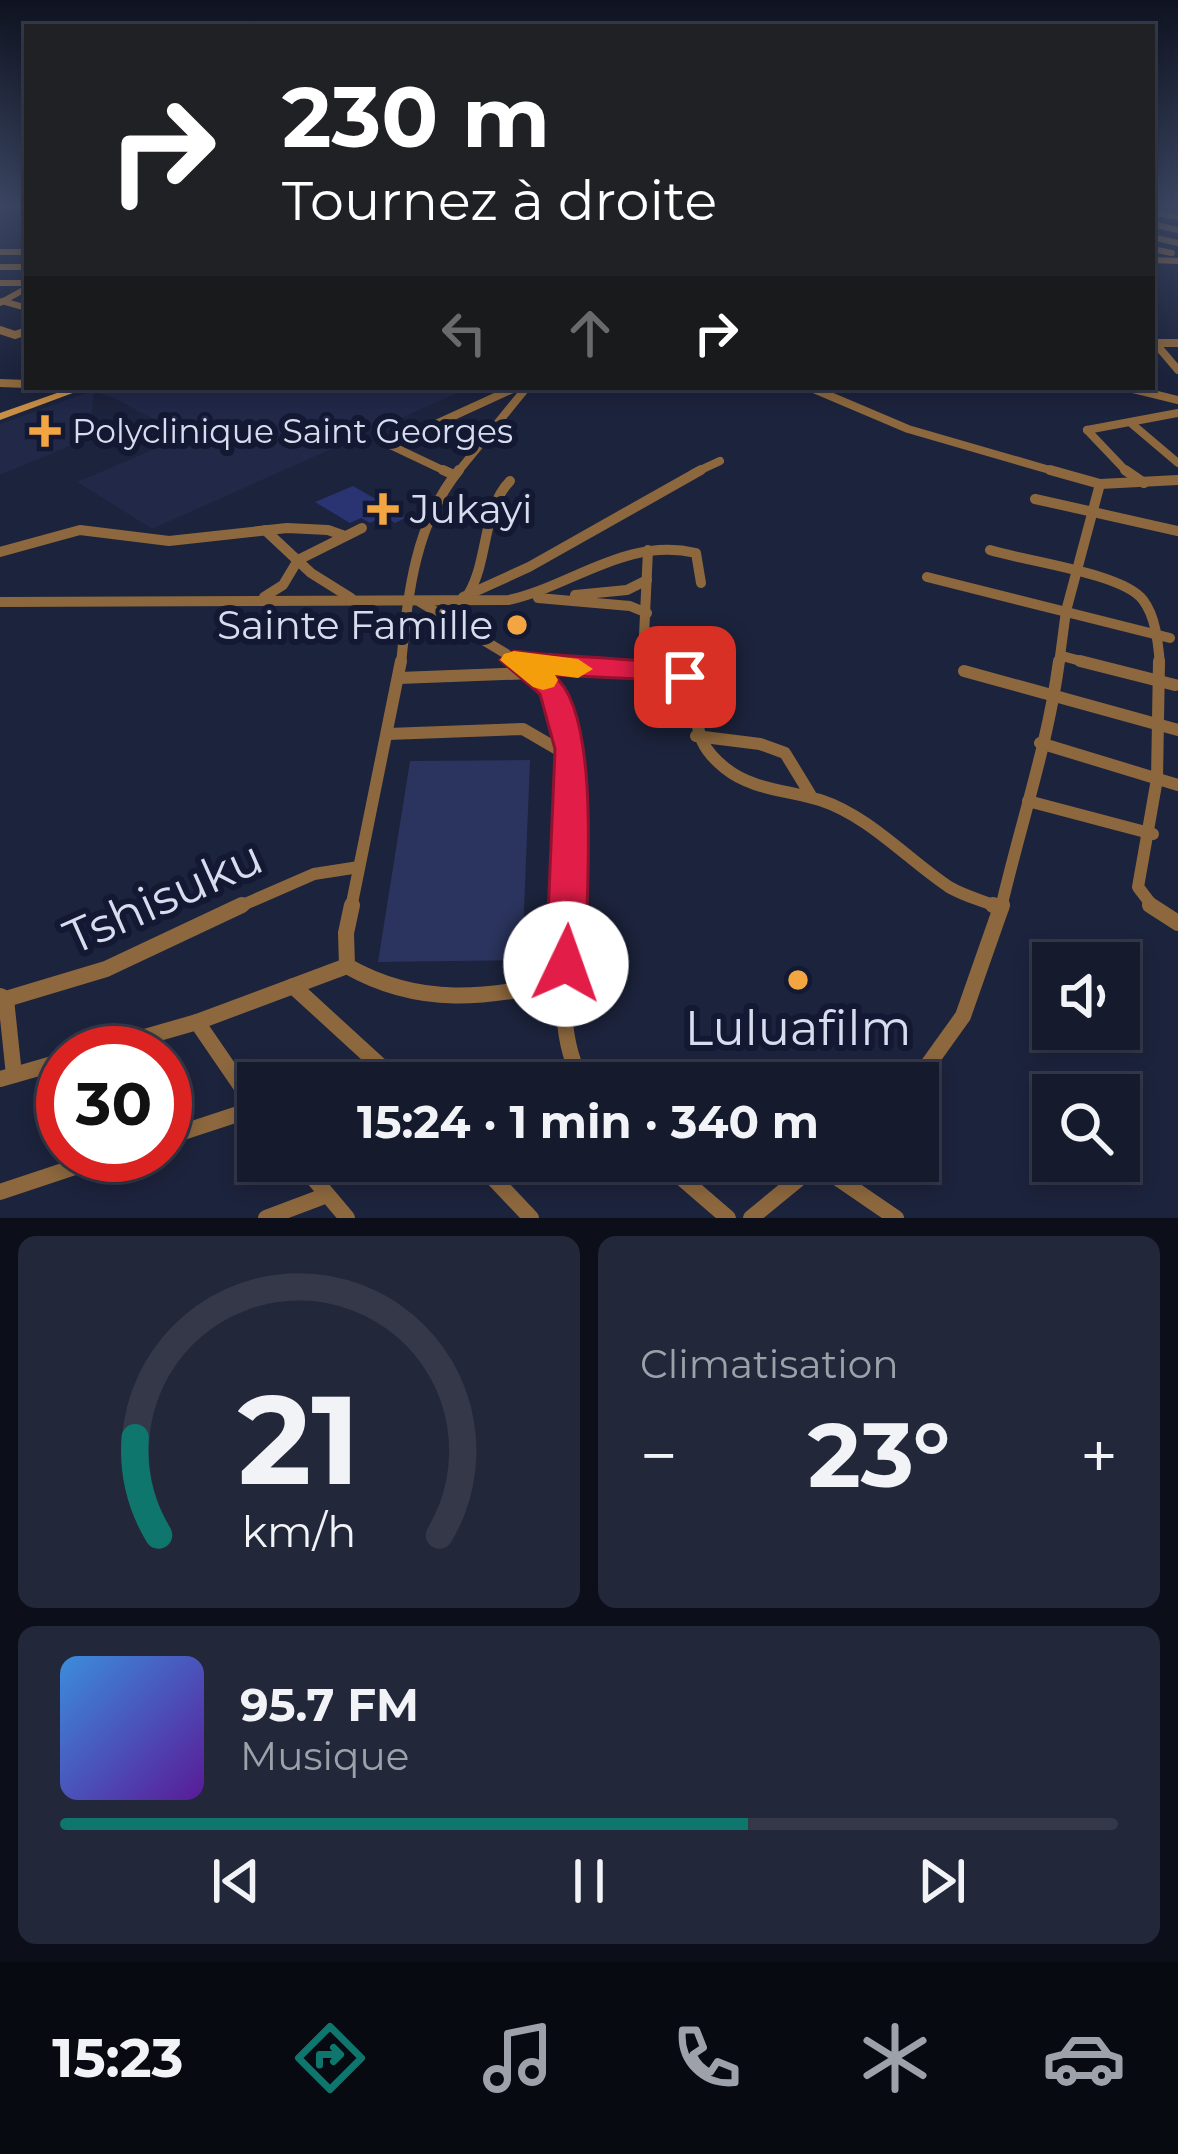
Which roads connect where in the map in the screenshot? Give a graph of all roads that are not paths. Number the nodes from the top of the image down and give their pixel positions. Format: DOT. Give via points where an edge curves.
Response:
graph roads {
  1 [pos="1155,344"];
  2 [pos="1178,370"];
  3 [pos="76,390"];
  4 [pos="510,390"];
  5 [pos="525,390"];
  6 [pos="815,390"];
  7 [pos="1138,390"];
  8 [pos="1178,400"];
  9 [pos="1178,413"];
  10 [pos="0,417"];
  11 [pos="1132,424"];
  12 [pos="720,461"];
  13 [pos="1178,463"];
  14 [pos="454,475"];
  15 [pos="1178,480"];
  16 [pos="510,481"];
  17 [pos="1144,483"];
  18 [pos="1100,484"];
  19 [pos="1035,499"];
  20 [pos="1095,514"];
  21 [pos="362,528"];
  22 [pos="265,530"];
  23 [pos="1178,530"];
  24 [pos="345,536"];
  25 [pos="648,550"];
  26 [pos="990,550"];
  27 [pos="0,552"];
  28 [pos="298,560"];
  29 [pos="1079,576"];
  30 [pos="927,577"];
  31 [pos="646,580"];
  32 [pos="701,583"];
  33 [pos="409,584"];
  34 [pos="627,590"];
  35 [pos="529,597"];
  36 [pos="460,598"];
  37 [pos="550,598"];
  38 [pos="353,599"];
  39 [pos="373,599"];
  40 [pos="413,600"];
  41 [pos="255,601"];
  42 [pos="0,602"];
  43 [pos="647,603"];
  44 [pos="1066,611"];
  45 [pos="644,636"];
  46 [pos="1170,638"];
  47 [pos="1063,656"];
  48 [pos="522,669"];
  49 [pos="964,671"];
  50 [pos="399,678"];
  51 [pos="1174,685"];
  52 [pos="1056,697"];
  53 [pos="1173,728"];
  54 [pos="388,734"];
  55 [pos="697,736"];
  56 [pos="1040,743"];
  57 [pos="571,757"];
  58 [pos="1162,780"];
  59 [pos="1178,785"];
  60 [pos="810,794"];
  61 [pos="1028,801"];
  62 [pos="1153,834"];
  63 [pos="359,867"];
  64 [pos="1001,908"];
  65 [pos="1178,923"];
  66 [pos="347,966"];
  67 [pos="566,980"];
  68 [pos="292,986"];
  69 [pos="3,997"];
  70 [pos="197,1022"];
  71 [pos="183,1026"];
  72 [pos="376,1062"];
  73 [pos="574,1062"];
  74 [pos="931,1062"];
  75 [pos="36,1069"];
  76 [pos="7,1077"];
  77 [pos="237,1081"];
  78 [pos="237,1116"];
  79 [pos="192,1130"];
  80 [pos="36,1180"];
  81 [pos="316,1182"];
  82 [pos="502,1182"];
  83 [pos="686,1182"];
  84 [pos="795,1182"];
  85 [pos="846,1182"];
  86 [pos="0,1192"];
  87 [pos="327,1196"];
  88 [pos="266,1218"];
  89 [pos="347,1218"];
  90 [pos="531,1218"];
  91 [pos="728,1218"];
  92 [pos="752,1218"];
  93 [pos="896,1218"];
  1 -- 2 [label="street"];
  3 -- 10 [label="street"];
  4 -- 14 [label="street" via="390,445"];
  5 -- 14 [label="street"];
  6 -- 18 [label="street" via="918,432"];
  7 -- 8 [label="street"];
  9 -- 11 [label="street"];
  11 -- 13 [label="street"];
  11 -- 17 [label="street" via="1087,431"];
  12 -- 36 [label="street"];
  14 -- 33 [label="street" via="437,498"];
  15 -- 17 [label="street"];
  16 -- 36 [label="street" via="497,494 483,569"];
  17 -- 18 [label="street"];
  18 -- 20 [label="street"];
  19 -- 20 [label="street"];
  20 -- 23 [label="street"];
  20 -- 29 [label="street"];
  21 -- 24 [label="street"];
  22 -- 24 [label="street"];
  22 -- 27 [label="street" via="177,542 83,530"];
  22 -- 28 [label="street"];
  24 -- 28 [label="street"];
  25 -- 31 [label="street"];
  25 -- 32 [label="street" via="696,554"];
  25 -- 35 [label="street"];
  26 -- 29 [label="street"];
  28 -- 38 [label="street"];
  28 -- 41 [label="street" via="283,586"];
  29 -- 44 [label="street"];
  29 -- 46 [label="street" via="1142,596"];
  30 -- 44 [label="street"];
  31 -- 34 [label="street"];
  31 -- 43 [label="street"];
  33 -- 39 [label="street"];
  33 -- 40 [label="street"];
  34 -- 37 [label="street"];
  34 -- 43 [label="street"];
  35 -- 36 [label="street"];
  35 -- 37 [label="street"];
  36 -- 40 [label="street"];
  37 -- 43 [label="street"];
  38 -- 39 [label="street"];
  38 -- 41 [label="street"];
  39 -- 40 [label="street"];
  40 -- 48 [label="street"];
  40 -- 50 [label="street"];
  41 -- 42 [label="street"];
  43 -- 45 [label="street"];
  44 -- 46 [label="street"];
  44 -- 47 [label="street"];
  46 -- 51 [label="street"];
  47 -- 51 [label="street"];
  47 -- 52 [label="street"];
  48 -- 50 [label="street"];
  48 -- 55 [label="street" via="680,674 694,692"];
  48 -- 57 [label="street" via="557,696"];
  49 -- 52 [label="street"];
  50 -- 54 [label="street"];
  51 -- 53 [label="street"];
  52 -- 53 [label="street"];
  52 -- 56 [label="street"];
  53 -- 58 [label="street"];
  54 -- 57 [label="street" via="523,729"];
  54 -- 63 [label="street"];
  55 -- 60 [label="street" via="739,779"];
  55 -- 60 [label="street" via="785,754"];
  56 -- 58 [label="street"];
  56 -- 61 [label="street"];
  57 -- 67 [label="street"];
  58 -- 59 [label="street"];
  58 -- 62 [label="street"];
  60 -- 64 [label="street" via="876,830 951,888"];
  61 -- 62 [label="street"];
  61 -- 64 [label="street"];
  62 -- 65 [label="street" via="1138,887"];
  63 -- 66 [label="street"];
  63 -- 69 [label="street, Tshisuku" via="314,874 69,984"];
  64 -- 74 [label="street" via="963,1016"];
  66 -- 67 [label="street" via="372,984 441,998 506,996"];
  66 -- 68 [label="street"];
  67 -- 73 [label="street"];
  68 -- 70 [label="street"];
  68 -- 72 [label="street"];
  69 -- 76 [label="street"];
  70 -- 71 [label="street"];
  70 -- 77 [label="street"];
  75 -- 76 [label="street"];
  78 -- 79 [label="street"];
  80 -- 86 [label="street"];
  81 -- 87 [label="street"];
  82 -- 90 [label="street"];
  83 -- 91 [label="street"];
  84 -- 92 [label="street"];
  85 -- 93 [label="street"];
  87 -- 88 [label="street"];
  87 -- 89 [label="street"];
}
